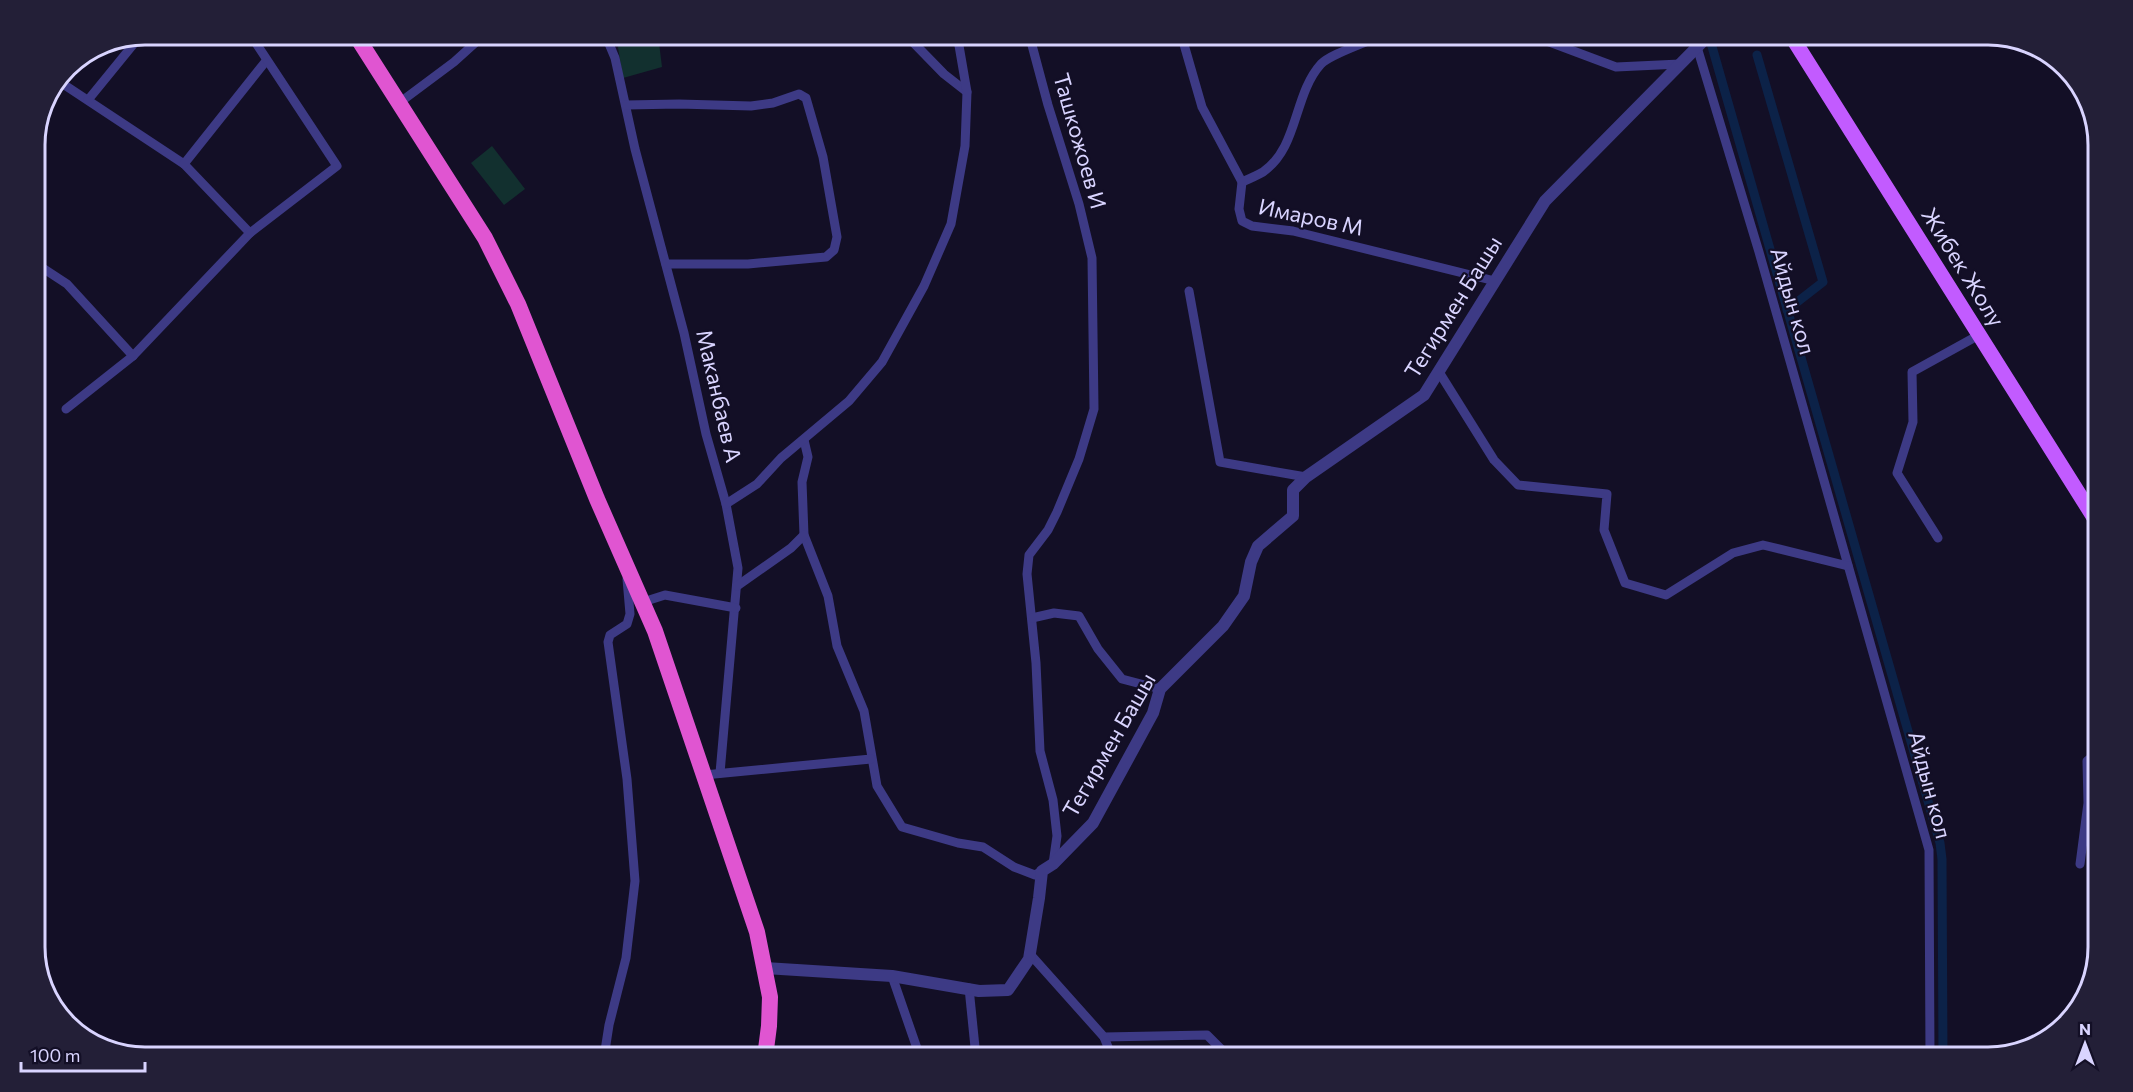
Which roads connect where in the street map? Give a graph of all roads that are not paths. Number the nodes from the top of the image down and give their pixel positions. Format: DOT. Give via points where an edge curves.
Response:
graph roads {
  1 [pos="257,45"];
  2 [pos="362,45"];
  3 [pos="473,45"];
  4 [pos="610,45"];
  5 [pos="916,45"];
  6 [pos="959,45"];
  7 [pos="1032,45"];
  8 [pos="1184,45"];
  9 [pos="1359,45"];
  10 [pos="1557,45"];
  11 [pos="1799,45"];
  12 [pos="132,46"];
  13 [pos="1697,47"];
  14 [pos="266,61"];
  15 [pos="1680,64"];
  16 [pos="65,85"];
  17 [pos="967,92"];
  18 [pos="88,100"];
  19 [pos="399,103"];
  20 [pos="626,105"];
  21 [pos="184,164"];
  22 [pos="1242,182"];
  23 [pos="250,233"];
  24 [pos="666,264"];
  25 [pos="45,270"];
  26 [pos="1495,281"];
  27 [pos="1189,291"];
  28 [pos="1979,335"];
  29 [pos="133,356"];
  30 [pos="1438,372"];
  31 [pos="66,409"];
  32 [pos="804,440"];
  33 [pos="1306,477"];
  34 [pos="726,504"];
  35 [pos="2088,508"];
  36 [pos="804,535"];
  37 [pos="1938,538"];
  38 [pos="625,563"];
  39 [pos="1848,566"];
  40 [pos="737,586"];
  41 [pos="643,602"];
  42 [pos="736,608"];
  43 [pos="1032,618"];
  44 [pos="1160,689"];
  45 [pos="871,759"];
  46 [pos="2088,760"];
  47 [pos="712,774"];
  48 [pos="2088,803"];
  49 [pos="2088,803"];
  50 [pos="2080,864"];
  51 [pos="1047,867"];
  52 [pos="1029,954"];
  53 [pos="765,968"];
  54 [pos="892,976"];
  55 [pos="969,988"];
  56 [pos="1104,1037"];
  57 [pos="606,1047"];
  58 [pos="766,1047"];
  59 [pos="916,1047"];
  60 [pos="975,1047"];
  61 [pos="1108,1047"];
  62 [pos="1218,1047"];
  63 [pos="1930,1047"];
  1 -- 14 [label="street"];
  2 -- 19 [label="highway"];
  3 -- 19 [label="street"];
  4 -- 20 [label="street, Маканбаев А"];
  5 -- 17 [label="street"];
  6 -- 17 [label="street"];
  7 -- 43 [label="street, Ташкожоев И" via="1092,258 1094,409 1057,512 1029,555"];
  8 -- 22 [label="street, Имаров М" via="1202,107"];
  9 -- 22 [label="street" via="1323,62 1303,93 1290,134 1274,162"];
  10 -- 15 [label="street" via="1616,67"];
  11 -- 28 [label="main road, Жибек Жолу"];
  12 -- 18 [label="street"];
  13 -- 15 [label="street, Тегирмен Башы"];
  13 -- 39 [label="street, Айдын кол"];
  14 -- 21 [label="street"];
  14 -- 23 [label="street" via="337,166"];
  15 -- 26 [label="street, Тегирмен Башы" via="1545,201"];
  16 -- 18 [label="street"];
  17 -- 32 [label="street" via="965,146 951,224 924,286 882,362 849,401"];
  18 -- 21 [label="street"];
  19 -- 38 [label="highway" via="485,238 518,304"];
  20 -- 24 [label="street, Маканбаев А"];
  20 -- 24 [label="street" via="751,106 800,94 806,98 823,157 837,237 834,250 826,257 748,264"];
  21 -- 23 [label="street"];
  22 -- 26 [label="street, Имаров М" via="1239,209 1242,221 1252,226 1293,231"];
  23 -- 29 [label="street"];
  24 -- 34 [label="street, Маканбаев А"];
  25 -- 29 [label="street" via="67,284"];
  26 -- 30 [label="street, Тегирмен Башы"];
  27 -- 33 [label="street" via="1220,462"];
  28 -- 35 [label="main road, Жибек Жолу"];
  28 -- 37 [label="street" via="1912,372 1913,422 1897,473"];
  29 -- 31 [label="street"];
  30 -- 33 [label="street, Тегирмен Башы" via="1424,395"];
  30 -- 39 [label="street" via="1494,460 1518,485 1607,494 1604,530 1625,583 1666,595 1733,553 1763,545"];
  32 -- 34 [label="street" via="757,484"];
  32 -- 36 [label="street" via="808,457 802,482"];
  33 -- 44 [label="street, Тегирмен Башы" via="1293,490 1293,516 1258,546 1238,605 1223,626"];
  34 -- 40 [label="street, Маканбаев А" via="738,568"];
  36 -- 40 [label="street"];
  36 -- 45 [label="street" via="828,596 837,646 864,711"];
  38 -- 41 [label="highway"];
  38 -- 57 [label="street" via="630,614 627,624 610,635 608,642 627,779 635,881 626,958"];
  39 -- 63 [label="street, Айдын кол" via="1929,850"];
  40 -- 42 [label="street, Маканбаев А"];
  41 -- 42 [label="street" via="665,596"];
  41 -- 47 [label="highway"];
  42 -- 47 [label="street, Маканбаев А"];
  43 -- 44 [label="street" via="1054,613 1078,616 1122,679"];
  43 -- 51 [label="street, Ташкожоев И" via="1040,751 1053,800 1057,836"];
  44 -- 51 [label="street, Тегирмен Башы" via="1153,713 1093,823"];
  45 -- 47 [label="street"];
  45 -- 51 [label="street" via="877,786 902,827 983,847 1035,875"];
  46 -- 48 [label="street"];
  47 -- 53 [label="highway"];
  49 -- 50 [label="street"];
  51 -- 52 [label="street"];
  52 -- 55 [label="street" via="1008,990"];
  52 -- 56 [label="street"];
  53 -- 54 [label="street"];
  53 -- 58 [label="highway" via="770,997"];
  54 -- 55 [label="street"];
  54 -- 59 [label="street"];
  55 -- 60 [label="street"];
  56 -- 61 [label="street"];
  56 -- 62 [label="street" via="1207,1035"];
}
